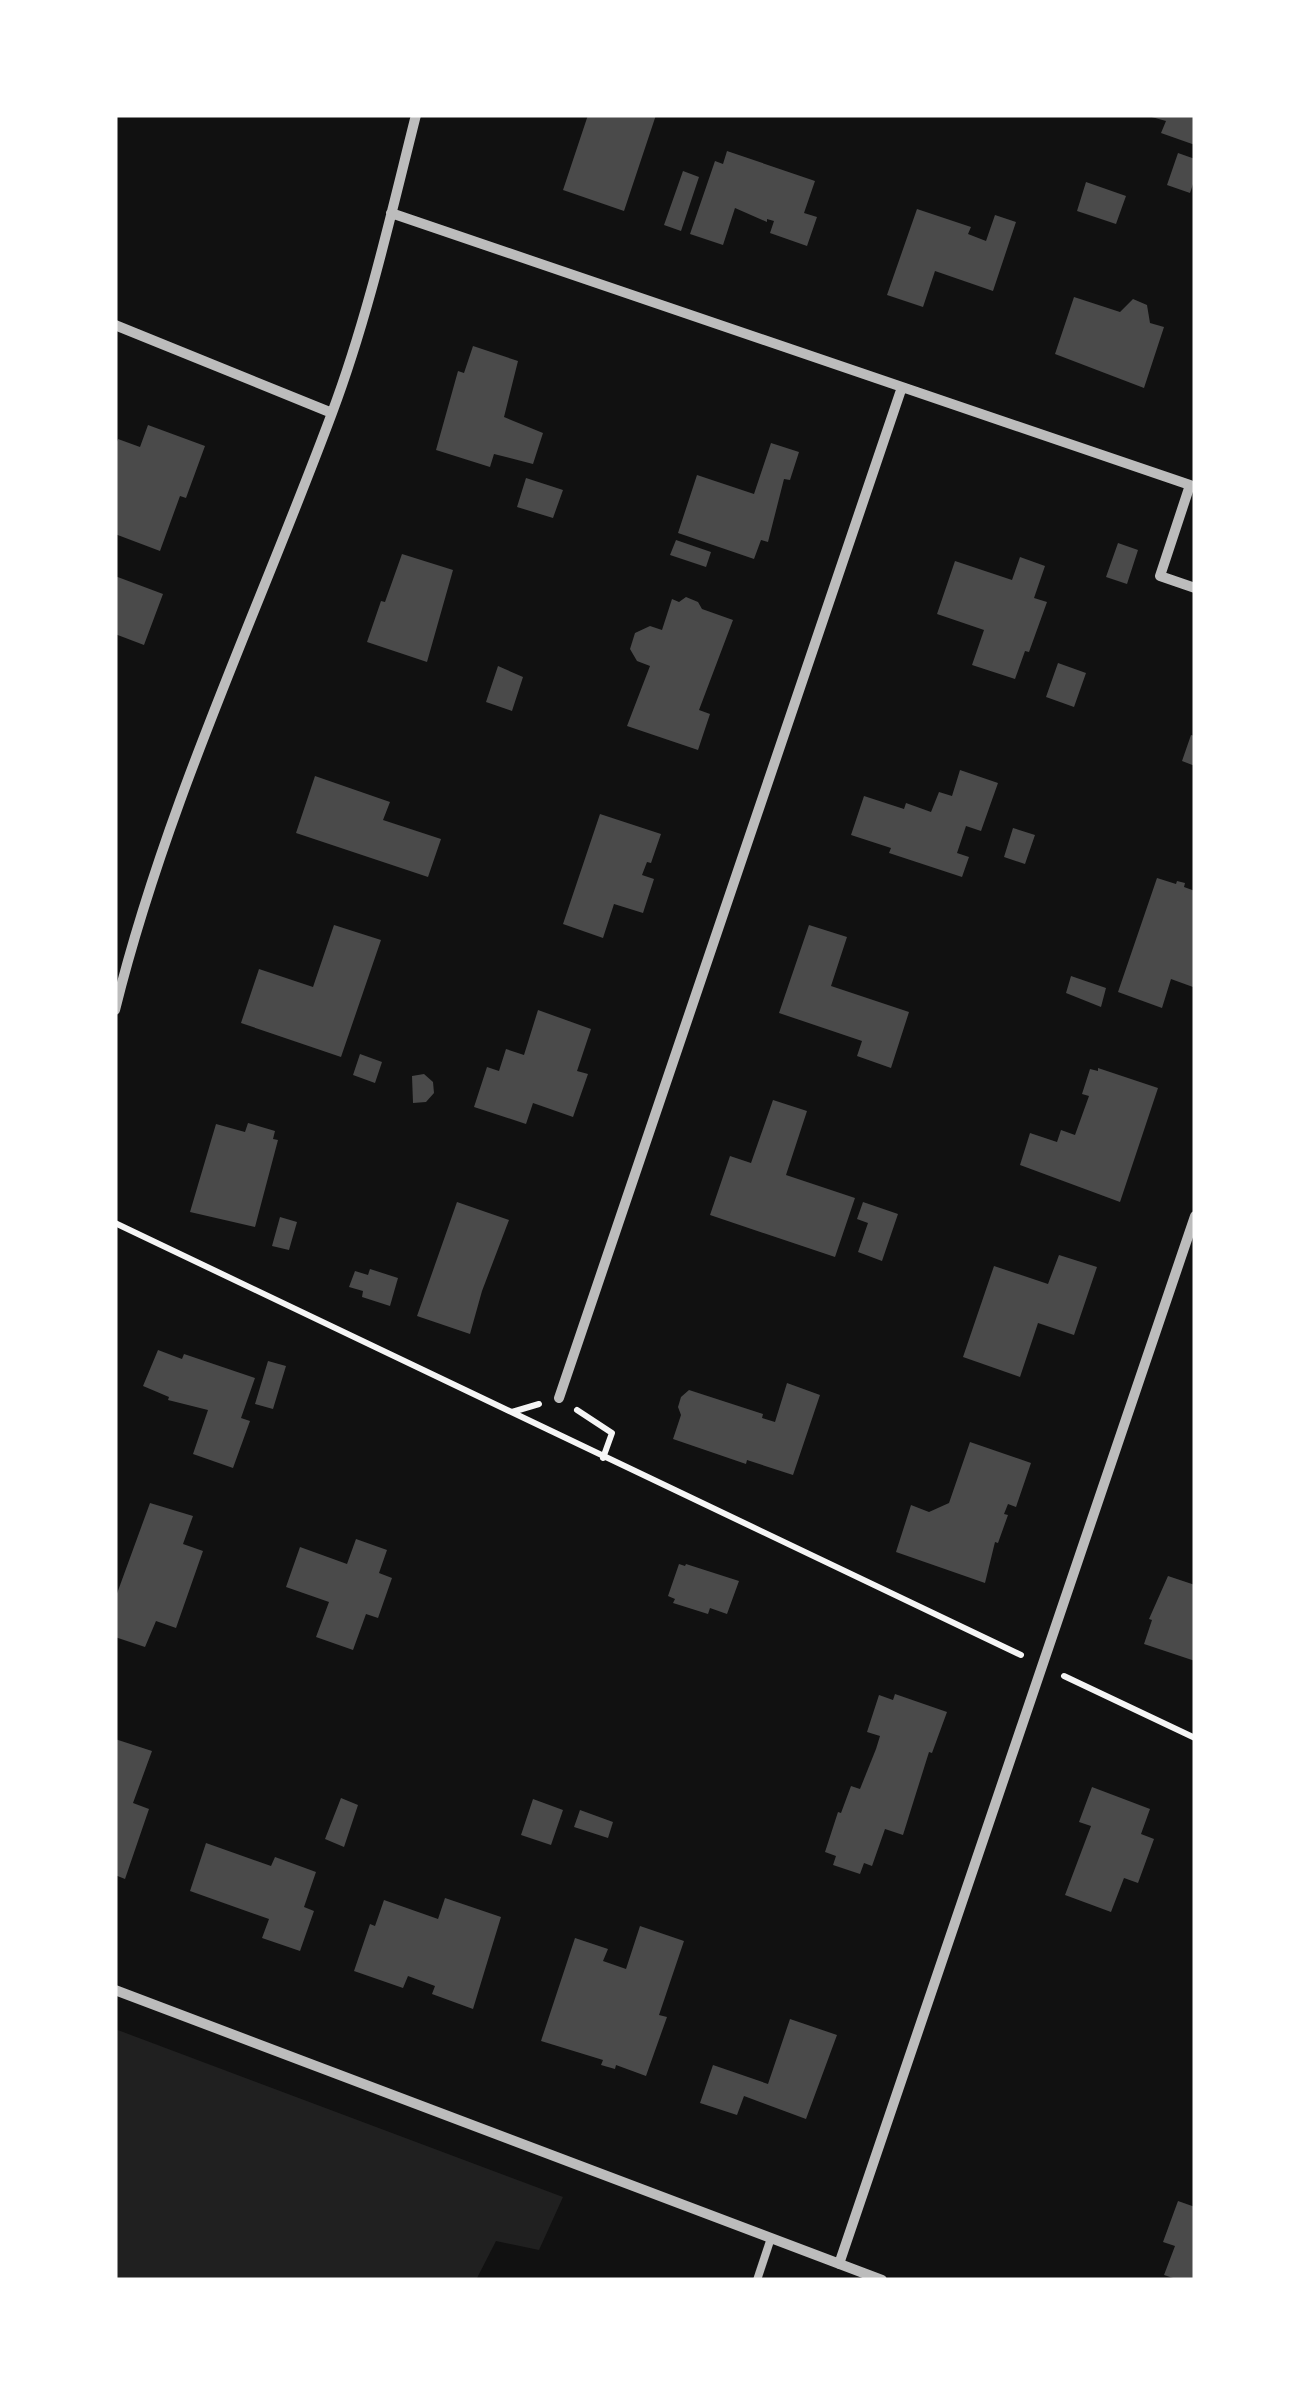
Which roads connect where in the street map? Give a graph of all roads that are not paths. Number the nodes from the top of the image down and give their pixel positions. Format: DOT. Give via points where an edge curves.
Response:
graph roads {
  1 [pos="416,115"];
  2 [pos="391,213"];
  3 [pos="115,324"];
  4 [pos="902,387"];
  5 [pos="332,412"];
  6 [pos="1195,471"];
  7 [pos="1190,485"];
  8 [pos="1195,588"];
  9 [pos="115,1010"];
  10 [pos="1195,1216"];
  11 [pos="560,1398"];
  12 [pos="115,1990"];
  13 [pos="771,2238"];
  14 [pos="839,2264"];
  15 [pos="757,2280"];
  16 [pos="882,2280"];
  1 -- 2 [label="street"];
  2 -- 4 [label="street"];
  2 -- 5 [label="street"];
  3 -- 5 [label="street"];
  4 -- 7 [label="street"];
  4 -- 11 [label="street"];
  5 -- 9 [label="street" via="160,854"];
  6 -- 7 [label="street"];
  7 -- 8 [label="street" via="1160,576"];
  10 -- 14 [label="street"];
  12 -- 13 [label="street"];
  13 -- 14 [label="street"];
  13 -- 15 [label="lane"];
  14 -- 16 [label="street"];
}
